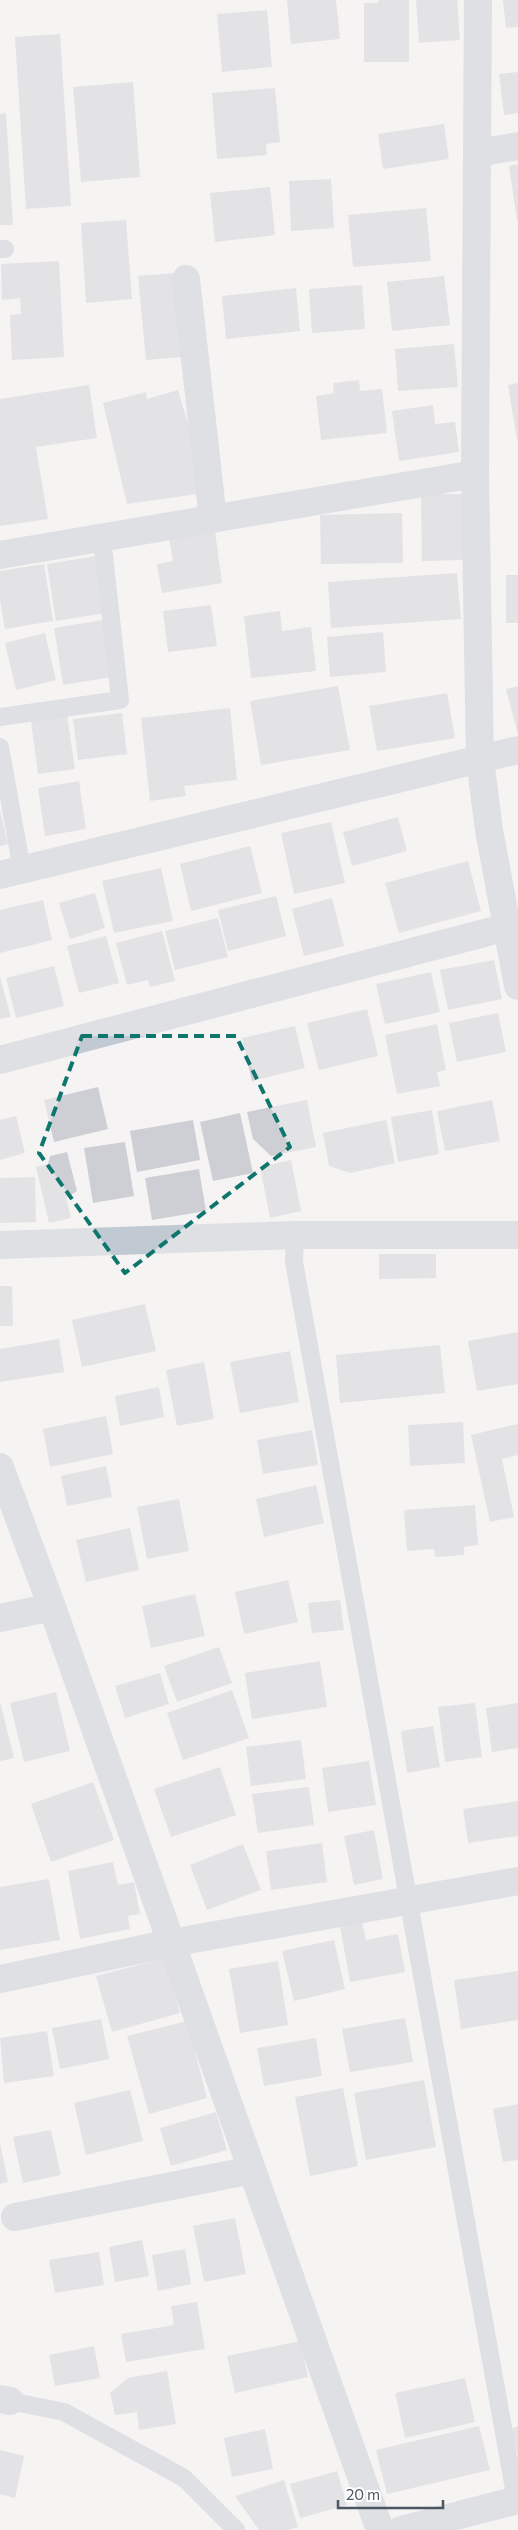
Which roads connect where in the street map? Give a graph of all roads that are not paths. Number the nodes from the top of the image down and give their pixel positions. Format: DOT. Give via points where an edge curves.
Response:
graph roads {
  1 [pos="478,0"];
  2 [pos="518,146"];
  3 [pos="478,153"];
  4 [pos="186,279"];
  5 [pos="475,474"];
  6 [pos="213,519"];
  7 [pos="102,538"];
  8 [pos="0,555"];
  9 [pos="0,717"];
  10 [pos="0,746"];
  11 [pos="518,750"];
  12 [pos="480,760"];
  13 [pos="11,873"];
  14 [pos="507,927"];
  15 [pos="518,986"];
  16 [pos="0,1060"];
  17 [pos="295,1235"];
  18 [pos="518,1235"];
  19 [pos="0,1245"];
  20 [pos="0,1467"];
  21 [pos="52,1607"];
  22 [pos="0,1618"];
  23 [pos="518,1882"];
  24 [pos="407,1900"];
  25 [pos="171,1943"];
  26 [pos="0,1979"];
  27 [pos="252,2170"];
  28 [pos="15,2217"];
  29 [pos="5,2400"];
  30 [pos="517,2500"];
  31 [pos="236,2530"];
  32 [pos="380,2530"];
  33 [pos="401,2530"];
  1 -- 3 [label="street"];
  2 -- 3 [label="street"];
  3 -- 5 [label="street"];
  4 -- 6 [label="street"];
  5 -- 6 [label="street"];
  5 -- 12 [label="street"];
  6 -- 7 [label="street"];
  7 -- 8 [label="street"];
  7 -- 9 [label="lane" via="120,700"];
  10 -- 13 [label="lane"];
  11 -- 12 [label="street"];
  12 -- 13 [label="street"];
  12 -- 14 [label="street"];
  14 -- 15 [label="street"];
  14 -- 16 [label="street"];
  17 -- 18 [label="street"];
  17 -- 19 [label="street"];
  17 -- 24 [label="lane" via="294,1262"];
  20 -- 21 [label="street"];
  21 -- 22 [label="street"];
  21 -- 25 [label="street"];
  23 -- 24 [label="street"];
  24 -- 25 [label="street"];
  24 -- 30 [label="lane"];
  25 -- 26 [label="street"];
  25 -- 27 [label="street"];
  27 -- 28 [label="street"];
  27 -- 32 [label="street"];
  29 -- 31 [label="lane" via="64,2412 184,2478"];
  30 -- 33 [label="street"];
}
